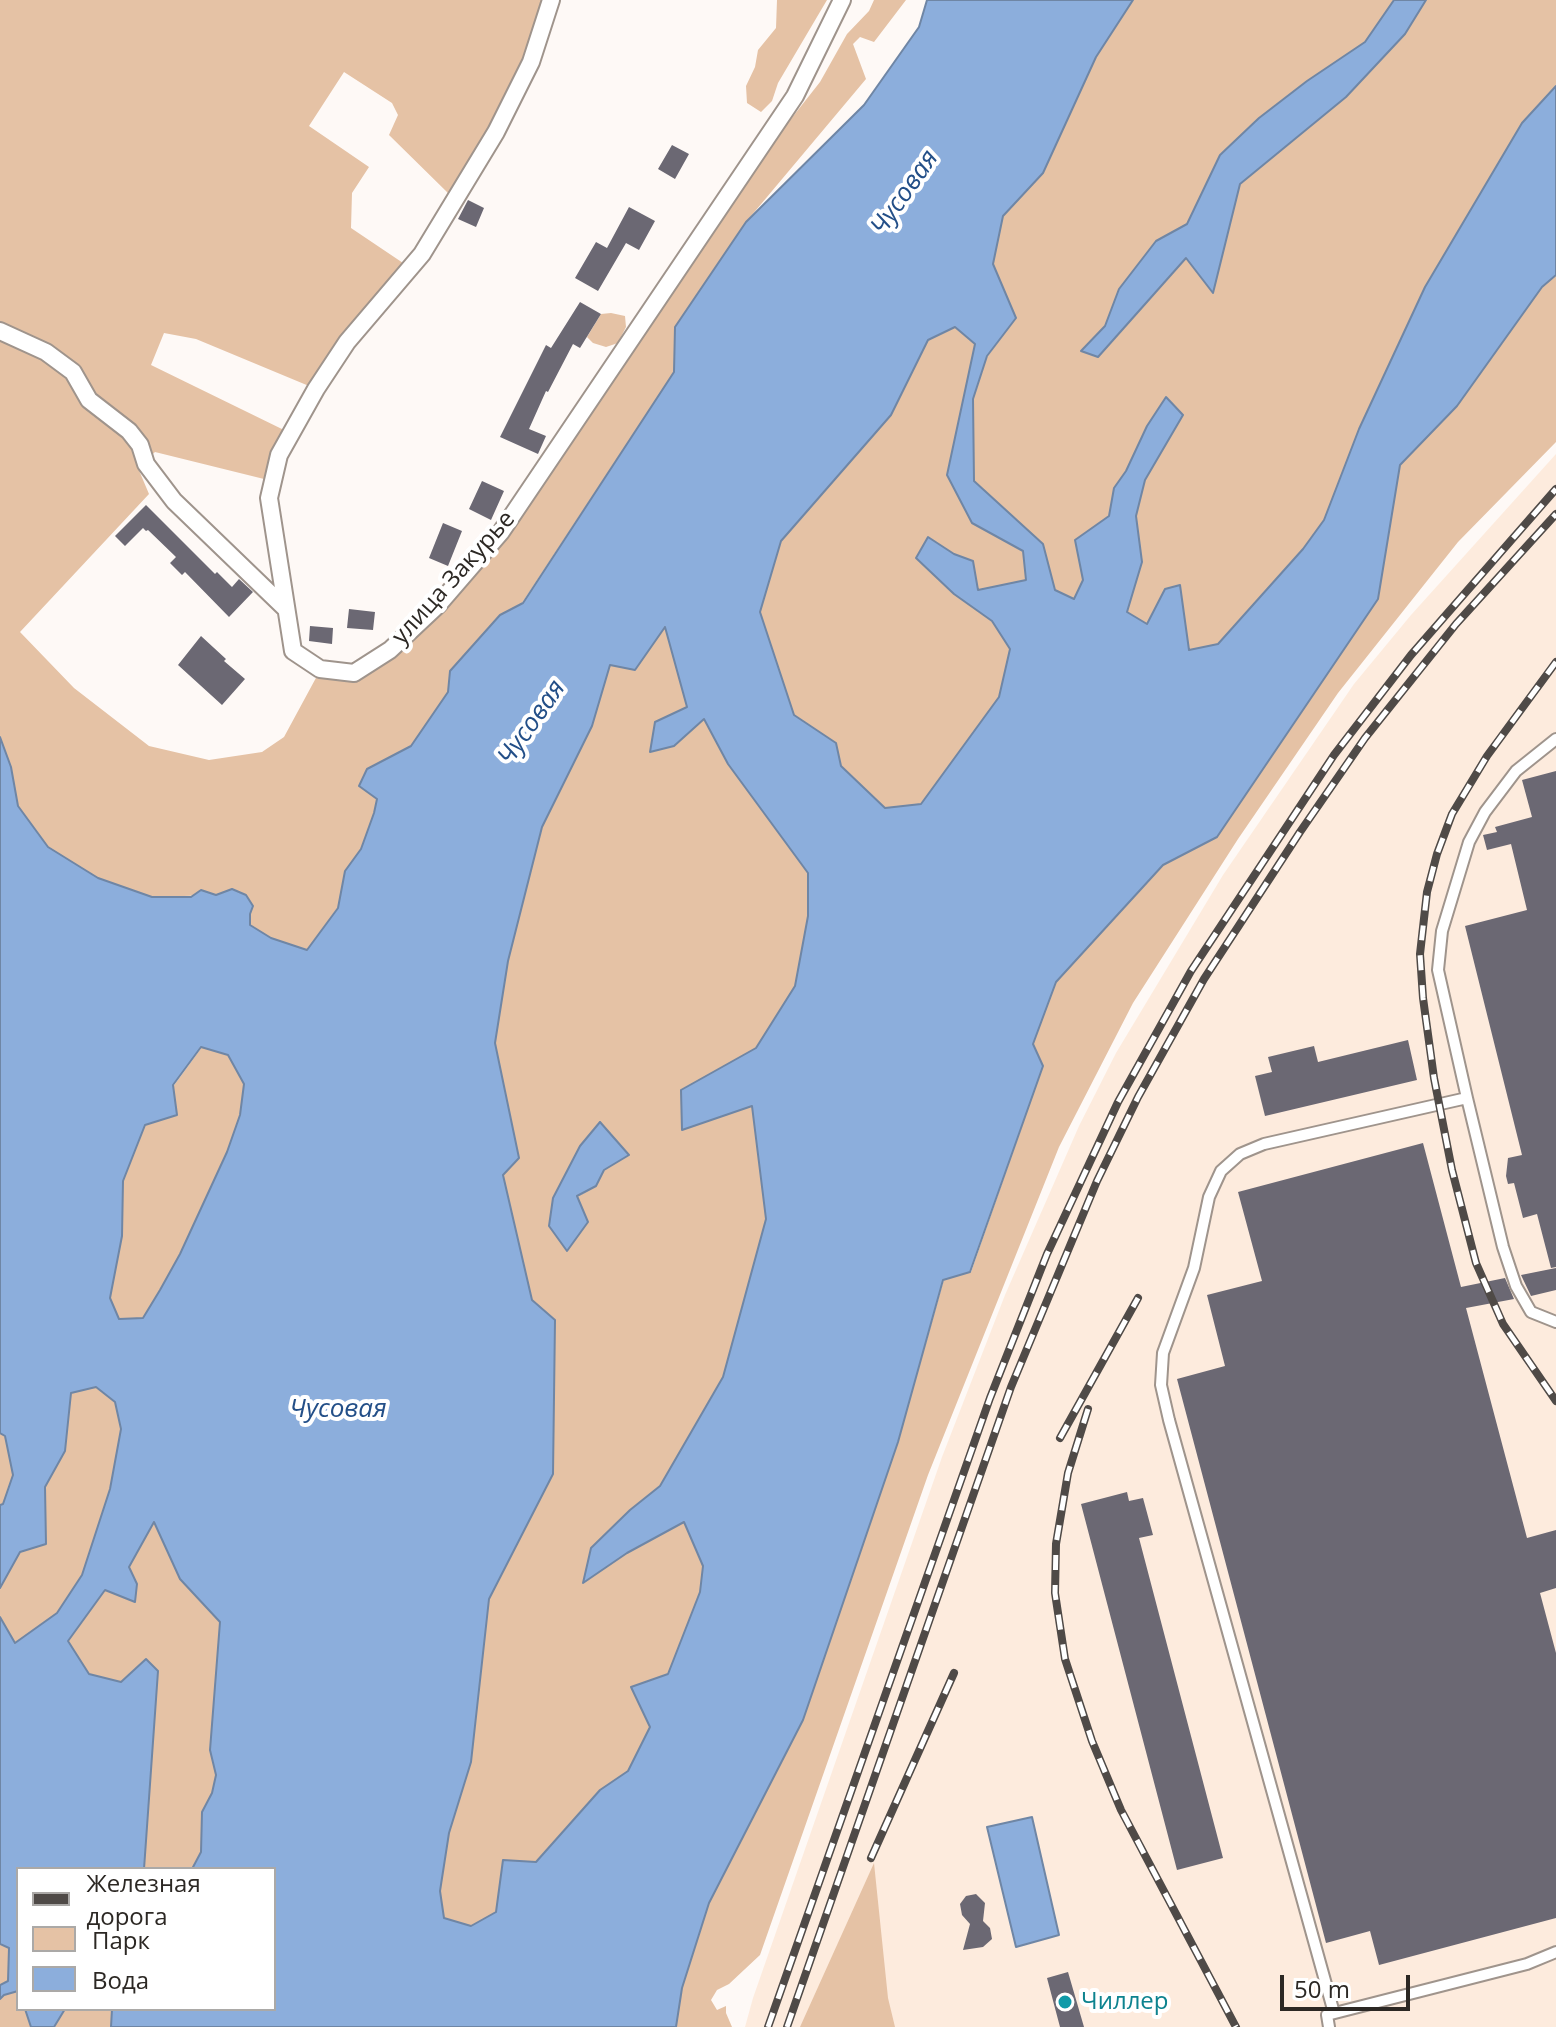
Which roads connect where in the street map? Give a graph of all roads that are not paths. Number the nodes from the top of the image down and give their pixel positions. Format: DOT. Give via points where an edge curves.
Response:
graph roads {
  1 [pos="551,0"];
  2 [pos="842,0"];
  3 [pos="0,331"];
  4 [pos="285,608"];
  5 [pos="1556,739"];
  6 [pos="1467,1098"];
  7 [pos="1556,1322"];
  8 [pos="1556,1952"];
  9 [pos="1334,2013"];
  10 [pos="1329,2027"];
  1 -- 4 [label="street, улица Закурье" via="531,62 496,132 422,254 347,342 279,455 269,498"];
  2 -- 4 [label="street, улица Закурье" via="795,96 501,532 438,605 390,650 354,673 320,669 293,651"];
  3 -- 4 [label="street" via="46,352 73,372 89,400 140,445 146,464 174,501"];
  5 -- 6 [label="lane" via="1516,771 1485,812 1469,842 1444,920 1438,970"];
  6 -- 7 [label="lane" via="1516,1286 1531,1312"];
  6 -- 9 [label="lane" via="1240,1154 1221,1171 1209,1197 1194,1268 1163,1353 1161,1385 1169,1420"];
  8 -- 9 [label="lane"];
  9 -- 10 [label="lane" via="1327,2015"];
}
